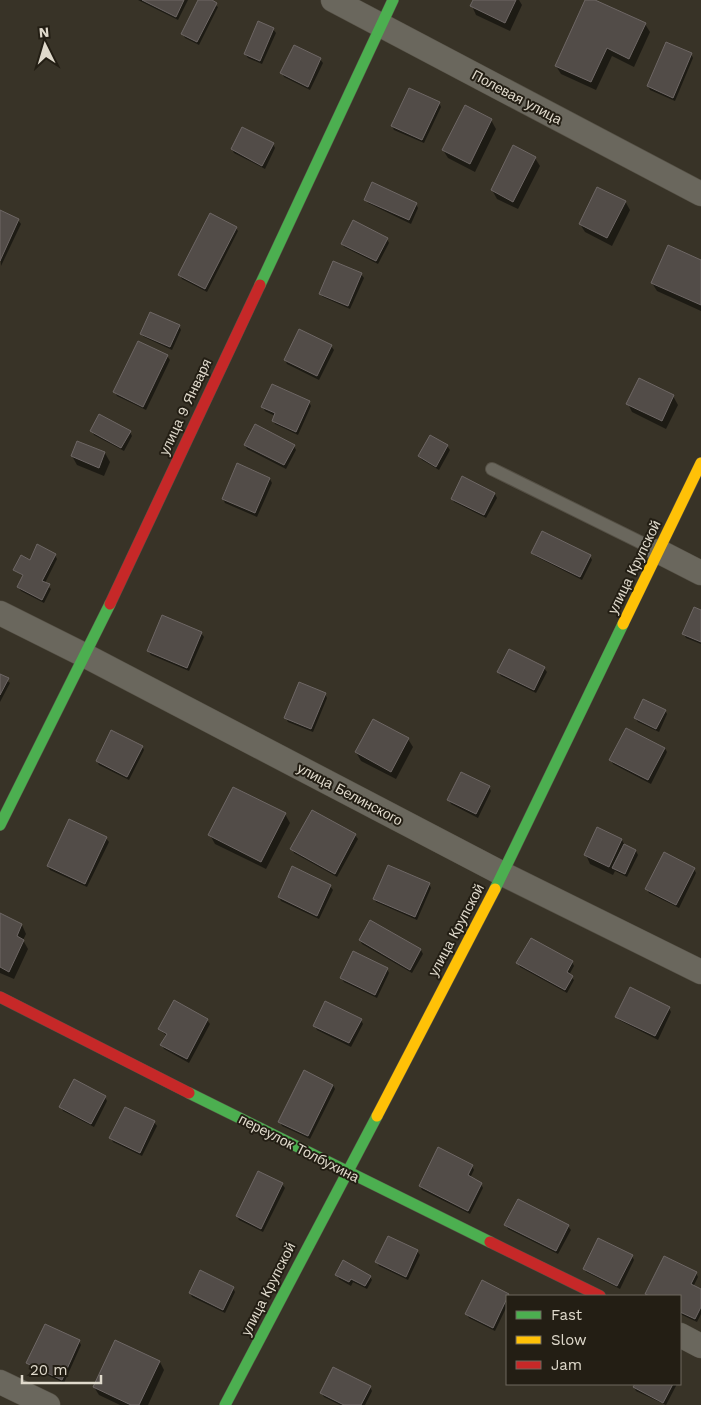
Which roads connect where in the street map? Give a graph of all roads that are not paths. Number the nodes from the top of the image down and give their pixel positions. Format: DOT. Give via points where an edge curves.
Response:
graph roads {
  1 [pos="333,0"];
  2 [pos="394,0"];
  3 [pos="381,25"];
  4 [pos="701,194"];
  5 [pos="701,463"];
  6 [pos="492,469"];
  7 [pos="658,551"];
  8 [pos="701,572"];
  9 [pos="0,613"];
  10 [pos="86,656"];
  11 [pos="0,825"];
  12 [pos="502,874"];
  13 [pos="701,972"];
  14 [pos="0,997"];
  15 [pos="346,1172"];
  16 [pos="598,1295"];
  17 [pos="681,1336"];
  18 [pos="701,1346"];
  19 [pos="0,1382"];
  20 [pos="48,1405"];
  21 [pos="225,1405"];
  1 -- 3 [label="street, Полевая улица"];
  2 -- 3 [label="street, улица 9 Января"];
  3 -- 4 [label="street, Полевая улица"];
  3 -- 10 [label="street, улица 9 Января"];
  5 -- 7 [label="street, улица Крупской"];
  6 -- 7 [label="lane"];
  7 -- 8 [label="street"];
  7 -- 12 [label="street, улица Крупской"];
  9 -- 10 [label="street, улица Белинского"];
  10 -- 11 [label="street, улица 9 Января"];
  10 -- 12 [label="street, улица Белинского"];
  12 -- 13 [label="street, улица Белинского"];
  12 -- 15 [label="street, улица Крупской"];
  14 -- 15 [label="street, переулок Толбухина"];
  15 -- 16 [label="street, переулок Толбухина"];
  15 -- 21 [label="street, улица Крупской"];
  17 -- 18 [label="street"];
  19 -- 20 [label="street"];
}
